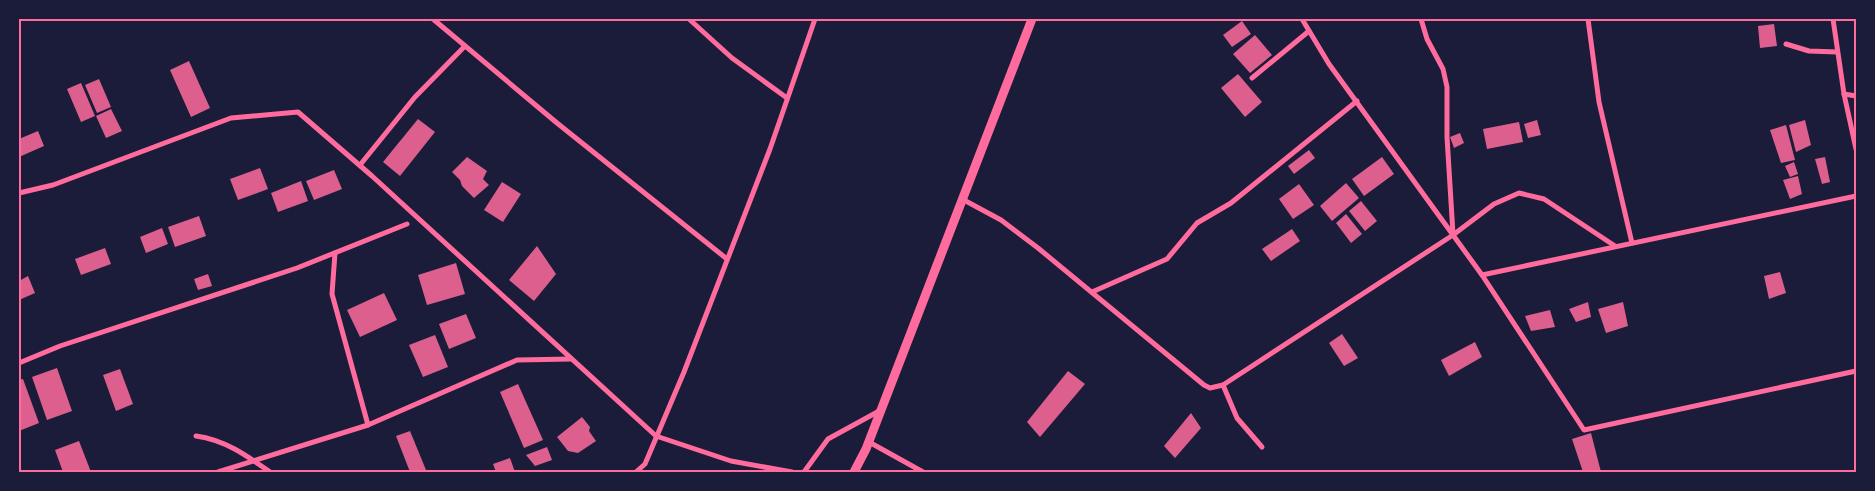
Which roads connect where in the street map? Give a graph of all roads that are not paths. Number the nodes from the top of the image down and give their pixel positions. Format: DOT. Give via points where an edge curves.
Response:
graph roads {
  1 [pos="433,19"];
  2 [pos="689,19"];
  3 [pos="815,19"];
  4 [pos="1032,19"];
  5 [pos="1302,19"];
  6 [pos="1421,19"];
  7 [pos="1588,19"];
  8 [pos="1833,19"];
  9 [pos="1309,31"];
  10 [pos="1786,44"];
  11 [pos="465,46"];
  12 [pos="1838,52"];
  13 [pos="1252,78"];
  14 [pos="1844,94"];
  15 [pos="1856,96"];
  16 [pos="788,98"];
  17 [pos="1358,101"];
  18 [pos="1856,149"];
  19 [pos="360,165"];
  20 [pos="19,193"];
  21 [pos="1856,196"];
  22 [pos="962,199"];
  23 [pos="407,224"];
  24 [pos="1453,235"];
  25 [pos="1632,243"];
  26 [pos="1615,246"];
  27 [pos="335,253"];
  28 [pos="727,259"];
  29 [pos="1482,276"];
  30 [pos="1092,292"];
  31 [pos="572,359"];
  32 [pos="19,363"];
  33 [pos="1856,371"];
  34 [pos="1223,385"];
  35 [pos="881,409"];
  36 [pos="368,425"];
  37 [pos="196,436"];
  38 [pos="656,436"];
  39 [pos="869,442"];
  40 [pos="1262,447"];
  41 [pos="253,460"];
  42 [pos="229,470"];
  43 [pos="218,472"];
  44 [pos="270,472"];
  45 [pos="636,472"];
  46 [pos="792,472"];
  47 [pos="804,472"];
  48 [pos="854,472"];
  49 [pos="923,472"];
  1 -- 11 [label="street"];
  2 -- 16 [label="street" via="732,58"];
  3 -- 16 [label="street"];
  4 -- 22 [label="street"];
  5 -- 9 [label="street"];
  6 -- 24 [label="street" via="1427,39 1443,69 1447,87"];
  7 -- 25 [label="street" via="1599,102"];
  8 -- 12 [label="street"];
  9 -- 13 [label="street"];
  9 -- 17 [label="street" via="1329,64"];
  10 -- 12 [label="street" via="1809,51"];
  11 -- 19 [label="street" via="415,97"];
  11 -- 28 [label="street"];
  12 -- 14 [label="street"];
  14 -- 15 [label="street"];
  14 -- 18 [label="street"];
  16 -- 28 [label="street"];
  17 -- 24 [label="street"];
  17 -- 30 [label="street" via="1231,203 1197,223 1167,259"];
  19 -- 20 [label="street" via="298,112 231,118 53,185"];
  19 -- 31 [label="street"];
  21 -- 25 [label="street"];
  22 -- 30 [label="street" via="1002,220"];
  22 -- 35 [label="street"];
  23 -- 27 [label="street"];
  24 -- 26 [label="street" via="1494,204 1519,193 1544,198"];
  24 -- 29 [label="street"];
  24 -- 34 [label="street"];
  25 -- 26 [label="street"];
  26 -- 29 [label="street"];
  27 -- 32 [label="street" via="60,346"];
  27 -- 36 [label="street" via="332,294"];
  28 -- 38 [label="street"];
  29 -- 33 [label="street" via="1584,430"];
  30 -- 34 [label="street" via="1204,385 1210,388"];
  31 -- 36 [label="street" via="517,360"];
  31 -- 38 [label="street"];
  34 -- 40 [label="street" via="1237,418"];
  35 -- 39 [label="street"];
  35 -- 47 [label="street" via="828,438"];
  36 -- 41 [label="street"];
  37 -- 41 [label="street" via="226,444"];
  38 -- 45 [label="street" via="645,464"];
  38 -- 46 [label="street" via="731,461"];
  39 -- 48 [label="street"];
  39 -- 49 [label="street"];
  41 -- 42 [label="street"];
  41 -- 44 [label="street"];
  42 -- 43 [label="street"];
}
